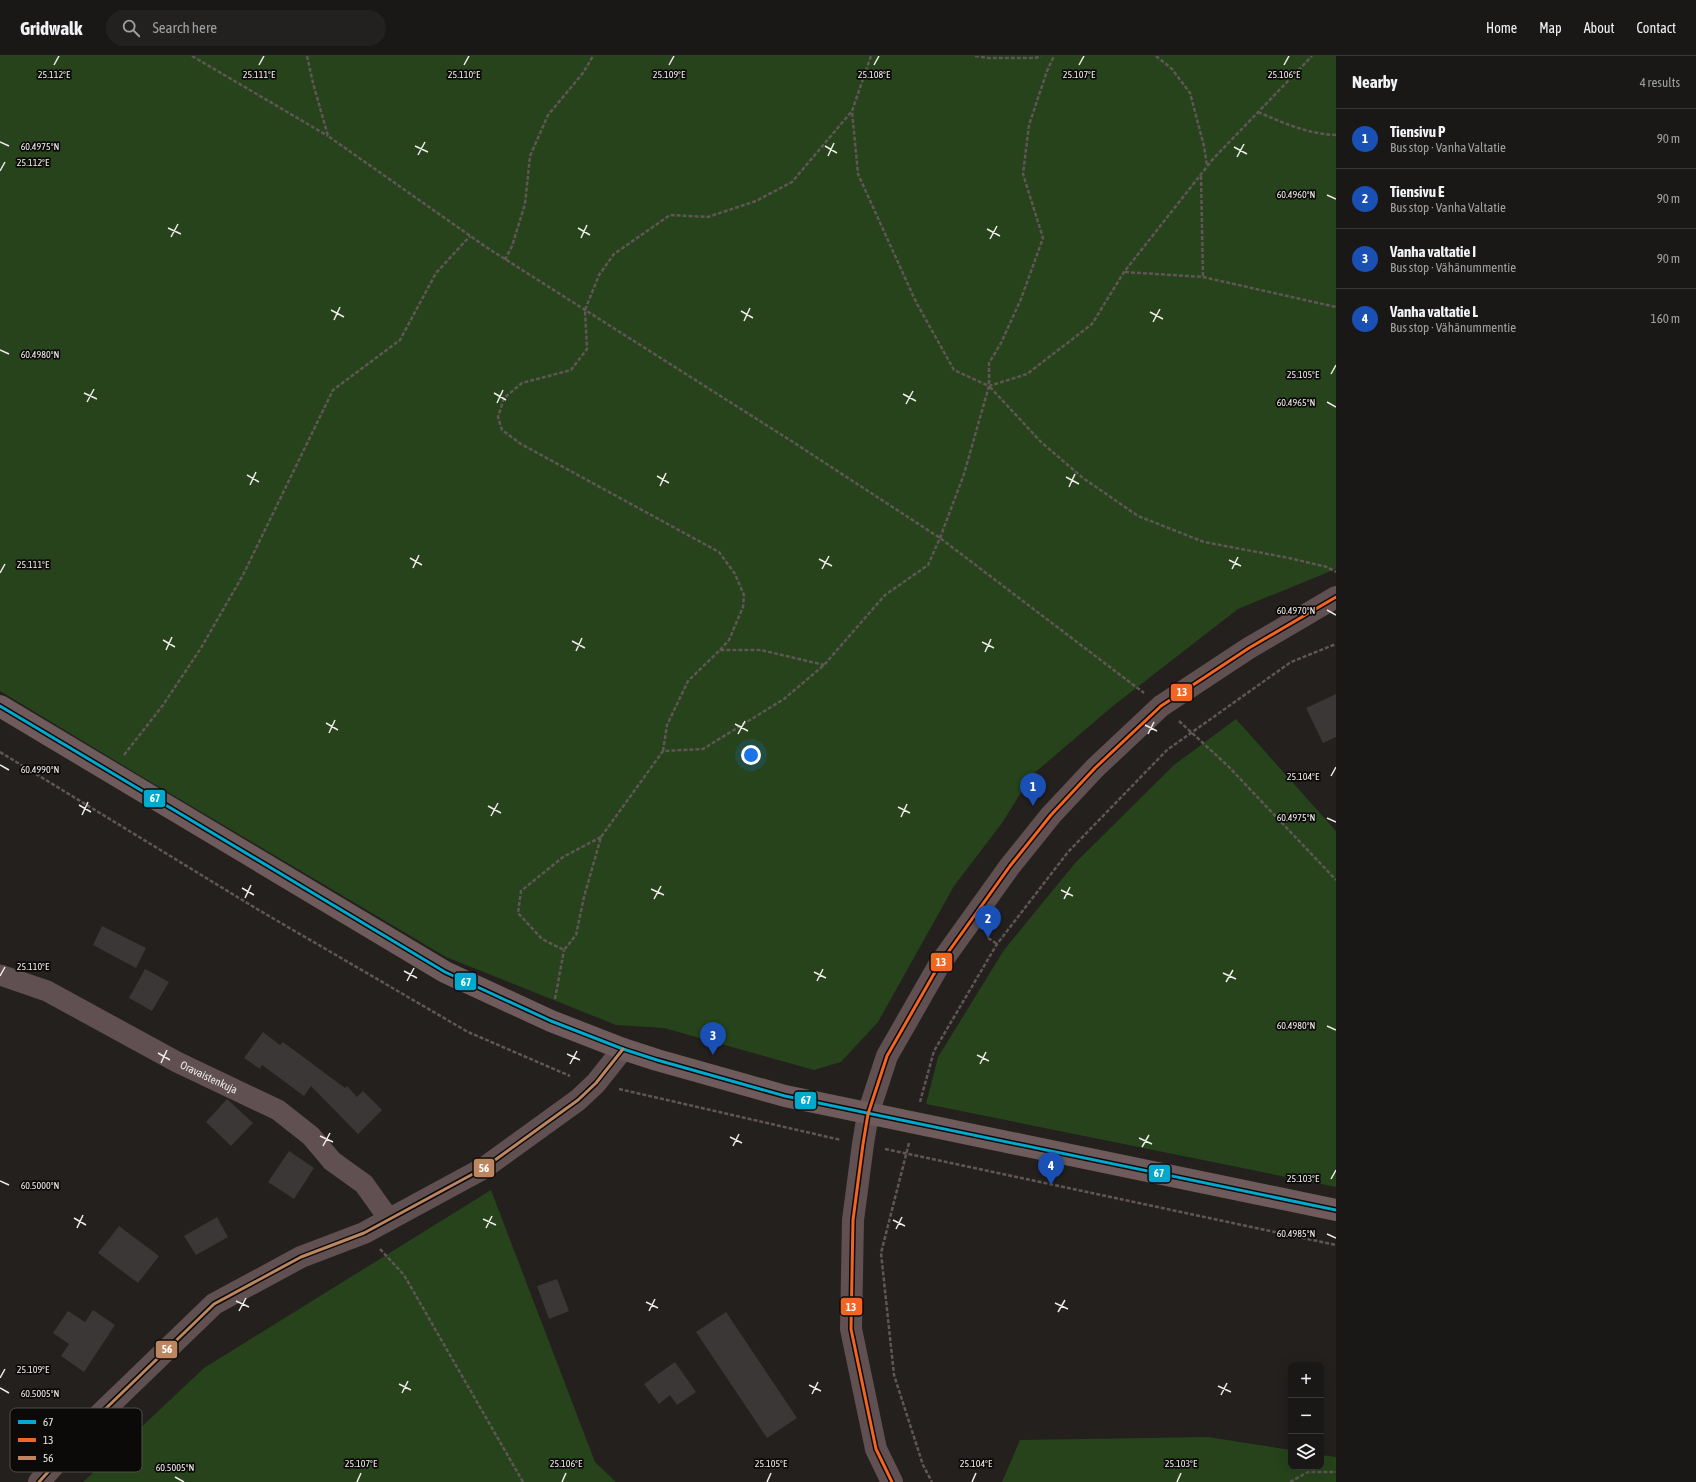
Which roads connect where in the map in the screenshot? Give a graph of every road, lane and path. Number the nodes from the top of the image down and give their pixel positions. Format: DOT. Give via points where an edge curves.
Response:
graph roads {
  1 [pos="192,56"];
  2 [pos="308,56"];
  3 [pos="592,56"];
  4 [pos="871,56"];
  5 [pos="975,56"];
  6 [pos="1041,56"];
  7 [pos="1054,56"];
  8 [pos="1156,56"];
  9 [pos="1312,56"];
  10 [pos="852,112"];
  11 [pos="1258,112"];
  12 [pos="1336,135"];
  13 [pos="328,136"];
  14 [pos="1207,166"];
  15 [pos="1201,175"];
  16 [pos="470,236"];
  17 [pos="505,260"];
  18 [pos="1124,272"];
  19 [pos="1203,277"];
  20 [pos="1336,307"];
  21 [pos="585,310"];
  22 [pos="990,386"];
  23 [pos="940,538"];
  24 [pos="1336,572"];
  25 [pos="1336,597"];
  26 [pos="1336,644"];
  27 [pos="720,650"];
  28 [pos="824,665"];
  29 [pos="0,706"];
  30 [pos="1161,706"];
  31 [pos="1192,732"];
  32 [pos="663,751"];
  33 [pos="110,773"];
  34 [pos="601,837"];
  35 [pos="1336,880"];
  36 [pos="988,938"];
  37 [pos="997,944"];
  38 [pos="564,950"];
  39 [pos="0,975"];
  40 [pos="551,1021"];
  41 [pos="623,1049"];
  42 [pos="868,1114"];
  43 [pos="914,1124"];
  44 [pos="1336,1210"];
  45 [pos="389,1219"];
  46 [pos="364,1233"];
  47 [pos="106,1408"];
  48 [pos="48,1472"];
  49 [pos="1336,1472"];
  50 [pos="39,1482"];
  51 [pos="523,1482"];
  52 [pos="892,1482"];
  53 [pos="932,1482"];
  54 [pos="1290,1482"];
  1 -- 13 [label="path"];
  2 -- 13 [label="path"];
  3 -- 17 [label="path" via="583,73 548,115 530,156 525,204"];
  4 -- 10 [label="path"];
  5 -- 6 [label="path"];
  7 -- 22 [label="path" via="1029,125 1023,174 1043,238 1021,299 989,363"];
  8 -- 14 [label="path" via="1172,69 1190,92"];
  9 -- 11 [label="path"];
  10 -- 21 [label="path" via="792,182 756,201 708,217 670,214 614,254 599,275"];
  10 -- 22 [label="path" via="858,174 916,302 954,370"];
  11 -- 12 [label="path" via="1290,126 1325,135"];
  11 -- 14 [label="path"];
  13 -- 16 [label="path"];
  14 -- 15 [label="path"];
  15 -- 18 [label="path"];
  15 -- 19 [label="path"];
  16 -- 17 [label="path"];
  16 -- 33 [label="path" via="436,273 400,340 333,390 243,575 201,648 163,705"];
  17 -- 21 [label="path"];
  18 -- 19 [label="path"];
  18 -- 22 [label="path" via="1092,324 1026,374"];
  19 -- 20 [label="path"];
  21 -- 23 [label="path"];
  21 -- 27 [label="path" via="587,349 571,370 522,383 504,398 498,417 502,430 521,444 719,552 735,574 744,595 729,640"];
  22 -- 23 [label="path" via="964,474"];
  22 -- 24 [label="path" via="1040,442 1083,478 1138,516 1204,542 1289,558 1327,567"];
  23 -- 28 [label="path" via="928,565 885,595"];
  23 -- 30 [label="path"];
  25 -- 30 [label="street" via="1249,648"];
  26 -- 31 [label="path" via="1291,662"];
  27 -- 28 [label="path" via="762,650"];
  27 -- 32 [label="path" via="688,681 667,725"];
  28 -- 32 [label="path" via="784,699 703,749"];
  29 -- 33 [label="main road"];
  30 -- 31 [label="path"];
  30 -- 42 [label="street" via="1095,768 1051,815 1010,866 939,965 887,1056"];
  31 -- 35 [label="path" via="1228,766"];
  31 -- 37 [label="path" via="1167,750 1068,852"];
  32 -- 34 [label="path"];
  33 -- 40 [label="main road" via="445,972"];
  34 -- 38 [label="path" via="576,935"];
  34 -- 38 [label="path" via="563,857 521,891 518,913 542,939"];
  36 -- 37 [label="path"];
  37 -- 43 [label="path" via="934,1051"];
  38 -- 40 [label="path"];
  39 -- 45 [label="street, Oravaistenkuja" via="47,991 177,1062 278,1110 311,1136 332,1161 364,1184"];
  40 -- 41 [label="main road"];
  41 -- 42 [label="main road" via="785,1096"];
  41 -- 45 [label="street" via="596,1084 578,1100 484,1168"];
  42 -- 43 [label="main road"];
  42 -- 52 [label="street" via="853,1220 851,1329 876,1449"];
  43 -- 44 [label="main road"];
  43 -- 53 [label="path" via="881,1253 894,1375 923,1465"];
  45 -- 46 [label="street"];
  46 -- 47 [label="street" via="301,1257 214,1304"];
  46 -- 51 [label="path" via="404,1275"];
  48 -- 50 [label="street"];
  49 -- 54 [label="path" via="1308,1472"];
}
